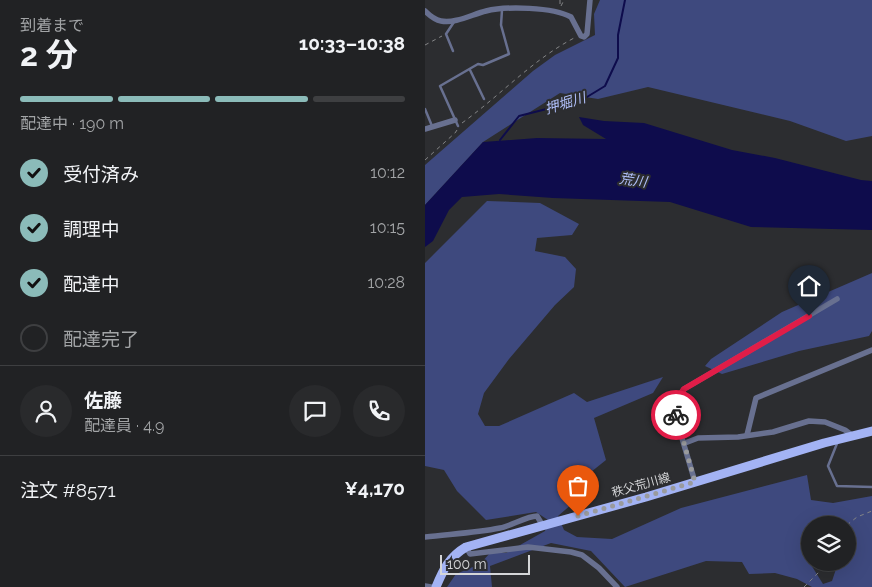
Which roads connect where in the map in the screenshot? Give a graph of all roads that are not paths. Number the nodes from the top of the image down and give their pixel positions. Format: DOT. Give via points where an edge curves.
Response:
graph roads {
  1 [pos="590,0"];
  2 [pos="502,9"];
  3 [pos="425,11"];
  4 [pos="456,20"];
  5 [pos="453,51"];
  6 [pos="470,70"];
  7 [pos="484,99"];
  8 [pos="425,109"];
  9 [pos="456,123"];
  10 [pos="433,127"];
  11 [pos="425,129"];
  12 [pos="837,299"];
  13 [pos="872,350"];
  14 [pos="872,431"];
  15 [pos="747,435"];
  16 [pos="853,436"];
  17 [pos="839,439"];
  18 [pos="685,442"];
  19 [pos="695,482"];
  20 [pos="872,487"];
  21 [pos="543,526"];
  22 [pos="425,537"];
  23 [pos="466,547"];
  24 [pos="425,586"];
  25 [pos="431,587"];
  26 [pos="436,587"];
  27 [pos="617,587"];
  1 -- 2 [label="street" via="584,37 571,17 565,14"];
  2 -- 4 [label="street"];
  2 -- 6 [label="lane" via="501,25 509,54 478,64"];
  3 -- 4 [label="street" via="441,21"];
  4 -- 5 [label="lane" via="446,34"];
  6 -- 7 [label="lane"];
  6 -- 9 [label="lane" via="440,86"];
  8 -- 10 [label="lane"];
  9 -- 10 [label="street"];
  10 -- 11 [label="street"];
  12 -- 18 [label="street" via="684,389 678,398 677,418"];
  13 -- 15 [label="street" via="756,398"];
  14 -- 16 [label="main road, 秩父荒川線"];
  15 -- 16 [label="street" via="773,432 809,421 825,422"];
  15 -- 18 [label="street" via="698,438"];
  16 -- 17 [label="main road, 秩父荒川線"];
  17 -- 19 [label="main road, 秩父荒川線"];
  17 -- 20 [label="lane" via="828,466 837,486"];
  18 -- 19 [label="street"];
  19 -- 21 [label="main road, 秩父荒川線"];
  21 -- 22 [label="street" via="537,516 533,516 515,525"];
  21 -- 23 [label="main road, 秩父荒川線"];
  23 -- 26 [label="main road, 秩父荒川線" via="451,558"];
  23 -- 27 [label="street" via="469,554 528,547 571,552 582,555"];
  24 -- 25 [label="street"];
}
